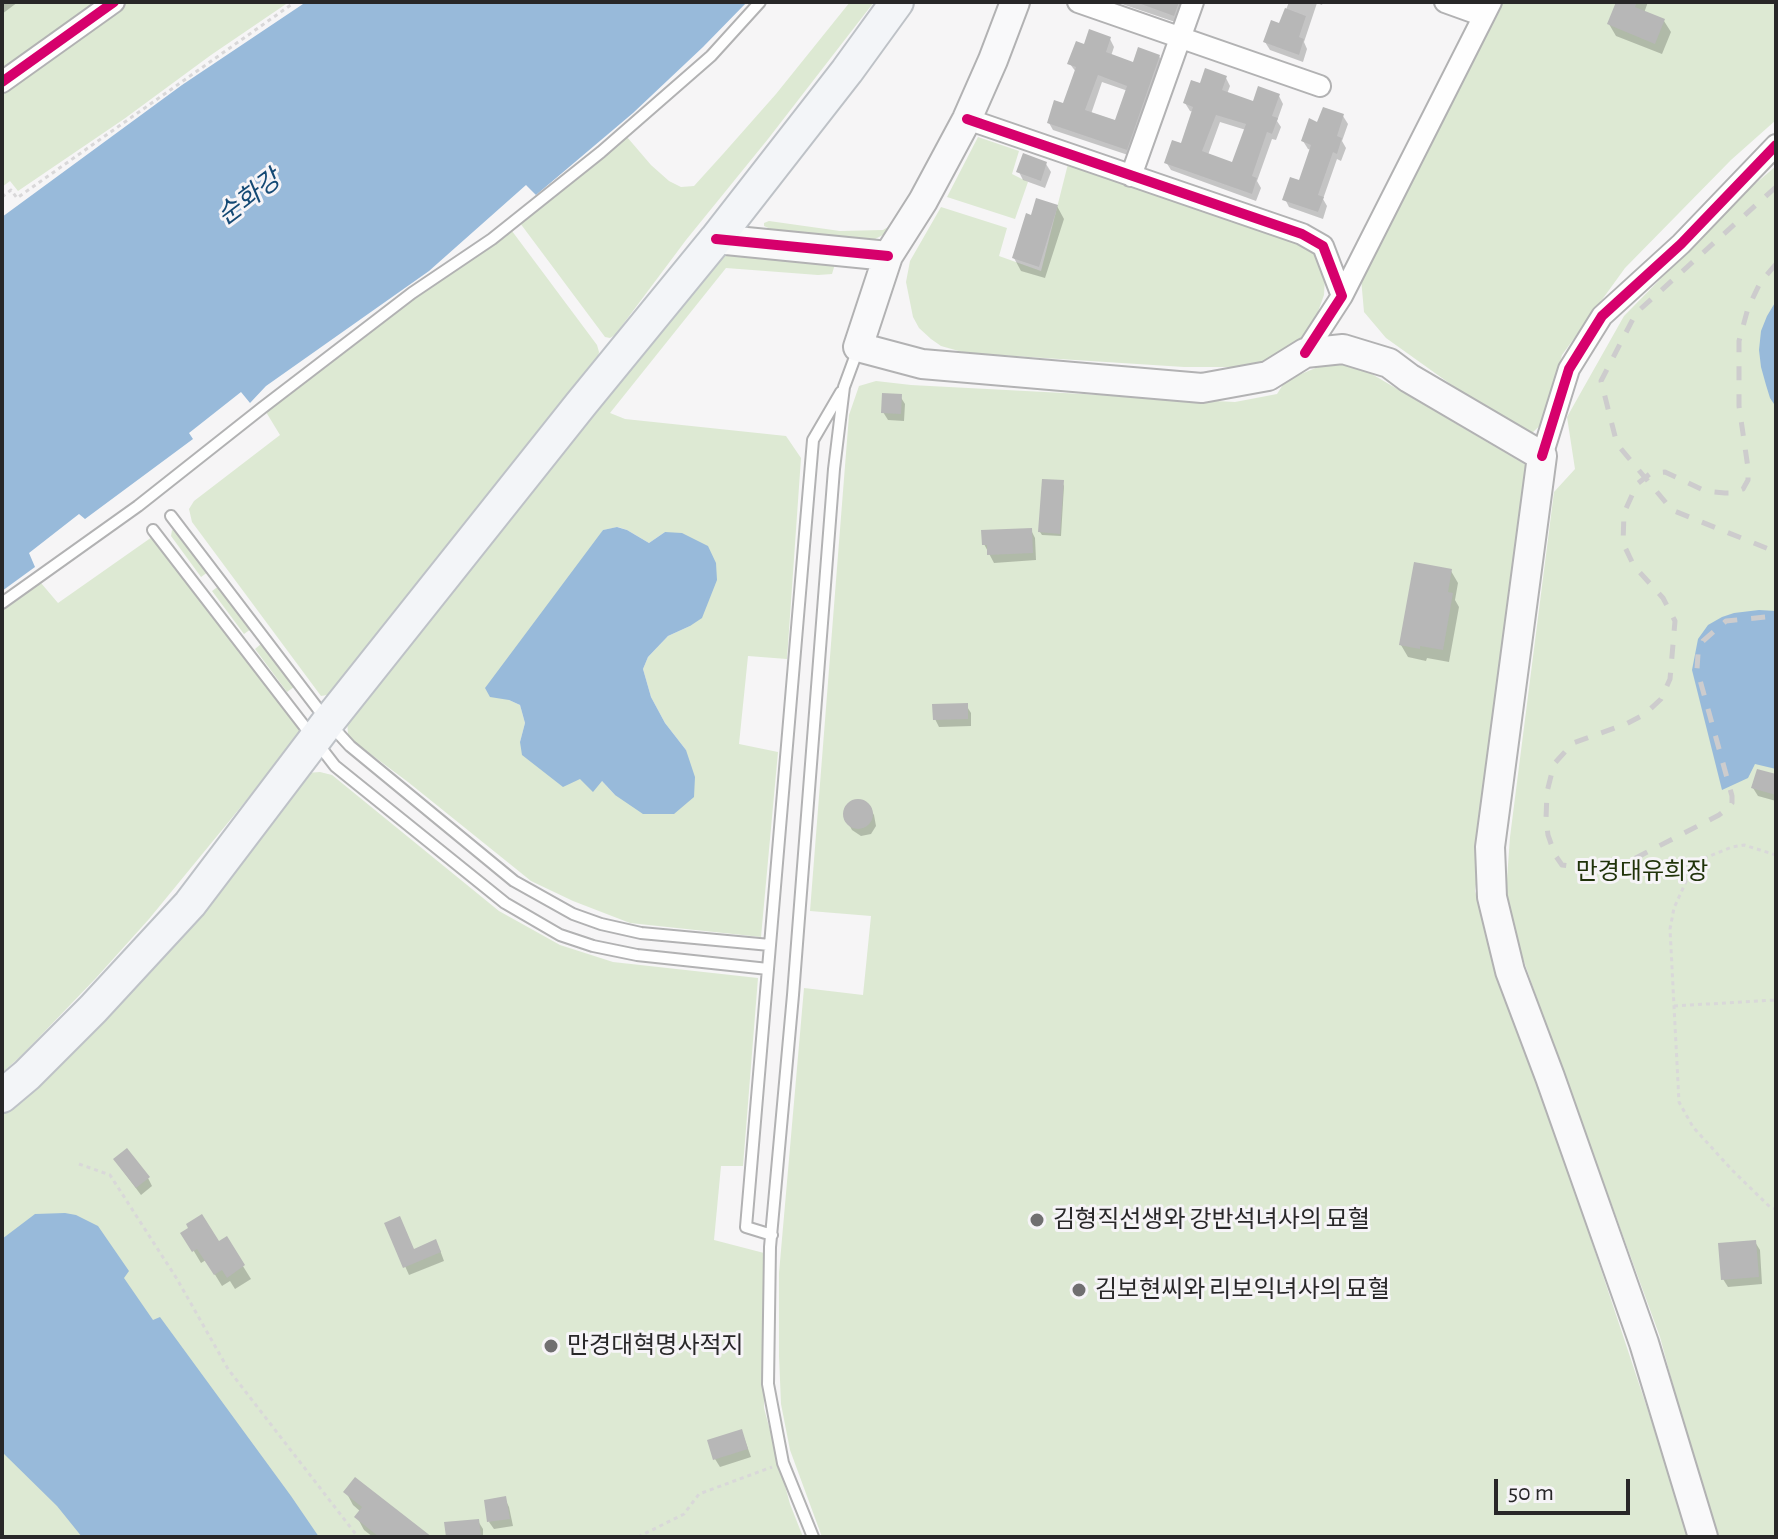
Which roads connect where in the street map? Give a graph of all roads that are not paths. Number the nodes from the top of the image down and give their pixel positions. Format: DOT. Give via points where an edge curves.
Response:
graph roads {
  1 [pos="114,2"];
  2 [pos="760,2"];
  3 [pos="897,2"];
  4 [pos="1015,2"];
  5 [pos="1078,2"];
  6 [pos="1193,2"];
  7 [pos="1445,2"];
  8 [pos="1488,9"];
  9 [pos="1180,38"];
  10 [pos="2,82"];
  11 [pos="1320,86"];
  12 [pos="967,119"];
  13 [pos="1776,145"];
  14 [pos="1131,176"];
  15 [pos="716,239"];
  16 [pos="888,256"];
  17 [pos="1342,296"];
  18 [pos="858,347"];
  19 [pos="1305,353"];
  20 [pos="844,387"];
  21 [pos="1542,456"];
  22 [pos="171,516"];
  23 [pos="153,530"];
  24 [pos="216,575"];
  25 [pos="198,588"];
  26 [pos="2,603"];
  27 [pos="261,634"];
  28 [pos="244,647"];
  29 [pos="322,730"];
  30 [pos="455,833"];
  31 [pos="440,851"];
  32 [pos="641,933"];
  33 [pos="770,945"];
  34 [pos="637,955"];
  35 [pos="768,969"];
  36 [pos="2,1096"];
  37 [pos="772,1235"];
  38 [pos="813,1537"];
  39 [pos="1703,1537"];
  1 -- 10 [label="street"];
  2 -- 26 [label="lane" via="711,56 492,239 412,293 138,506"];
  3 -- 15 [label="main road"];
  4 -- 12 [label="main road"];
  5 -- 9 [label="street"];
  6 -- 9 [label="street"];
  7 -- 8 [label="street"];
  8 -- 17 [label="street"];
  9 -- 11 [label="street"];
  9 -- 14 [label="street"];
  12 -- 14 [label="street"];
  12 -- 16 [label="main road"];
  13 -- 21 [label="street" via="1681,244 1602,316 1569,369"];
  14 -- 17 [label="street" via="1302,234 1323,246"];
  15 -- 16 [label="main road"];
  15 -- 29 [label="main road"];
  16 -- 18 [label="main road"];
  17 -- 19 [label="street"];
  18 -- 19 [label="main road" via="922,364 1202,388 1268,376"];
  18 -- 20 [label="lane"];
  19 -- 21 [label="main road" via="1343,349 1389,363"];
  20 -- 33 [label="lane" via="813,440"];
  20 -- 37 [label="lane"];
  21 -- 39 [label="main road" via="1490,847 1492,897 1510,971 1644,1343"];
  22 -- 24 [label="lane"];
  23 -- 25 [label="lane"];
  24 -- 25 [label="lane"];
  24 -- 27 [label="lane"];
  25 -- 28 [label="lane"];
  27 -- 28 [label="lane"];
  27 -- 29 [label="lane"];
  28 -- 29 [label="lane"];
  29 -- 30 [label="lane" via="350,746"];
  29 -- 31 [label="lane" via="335,766"];
  29 -- 36 [label="main road" via="190,904 93,1009"];
  30 -- 31 [label="lane"];
  30 -- 32 [label="lane" via="514,881 573,914"];
  31 -- 34 [label="lane" via="505,903 560,935"];
  32 -- 33 [label="lane"];
  32 -- 34 [label="lane"];
  33 -- 35 [label="lane"];
  34 -- 35 [label="lane"];
  35 -- 37 [label="lane" via="746,1227"];
  37 -- 38 [label="lane" via="768,1384 783,1463"];
}
